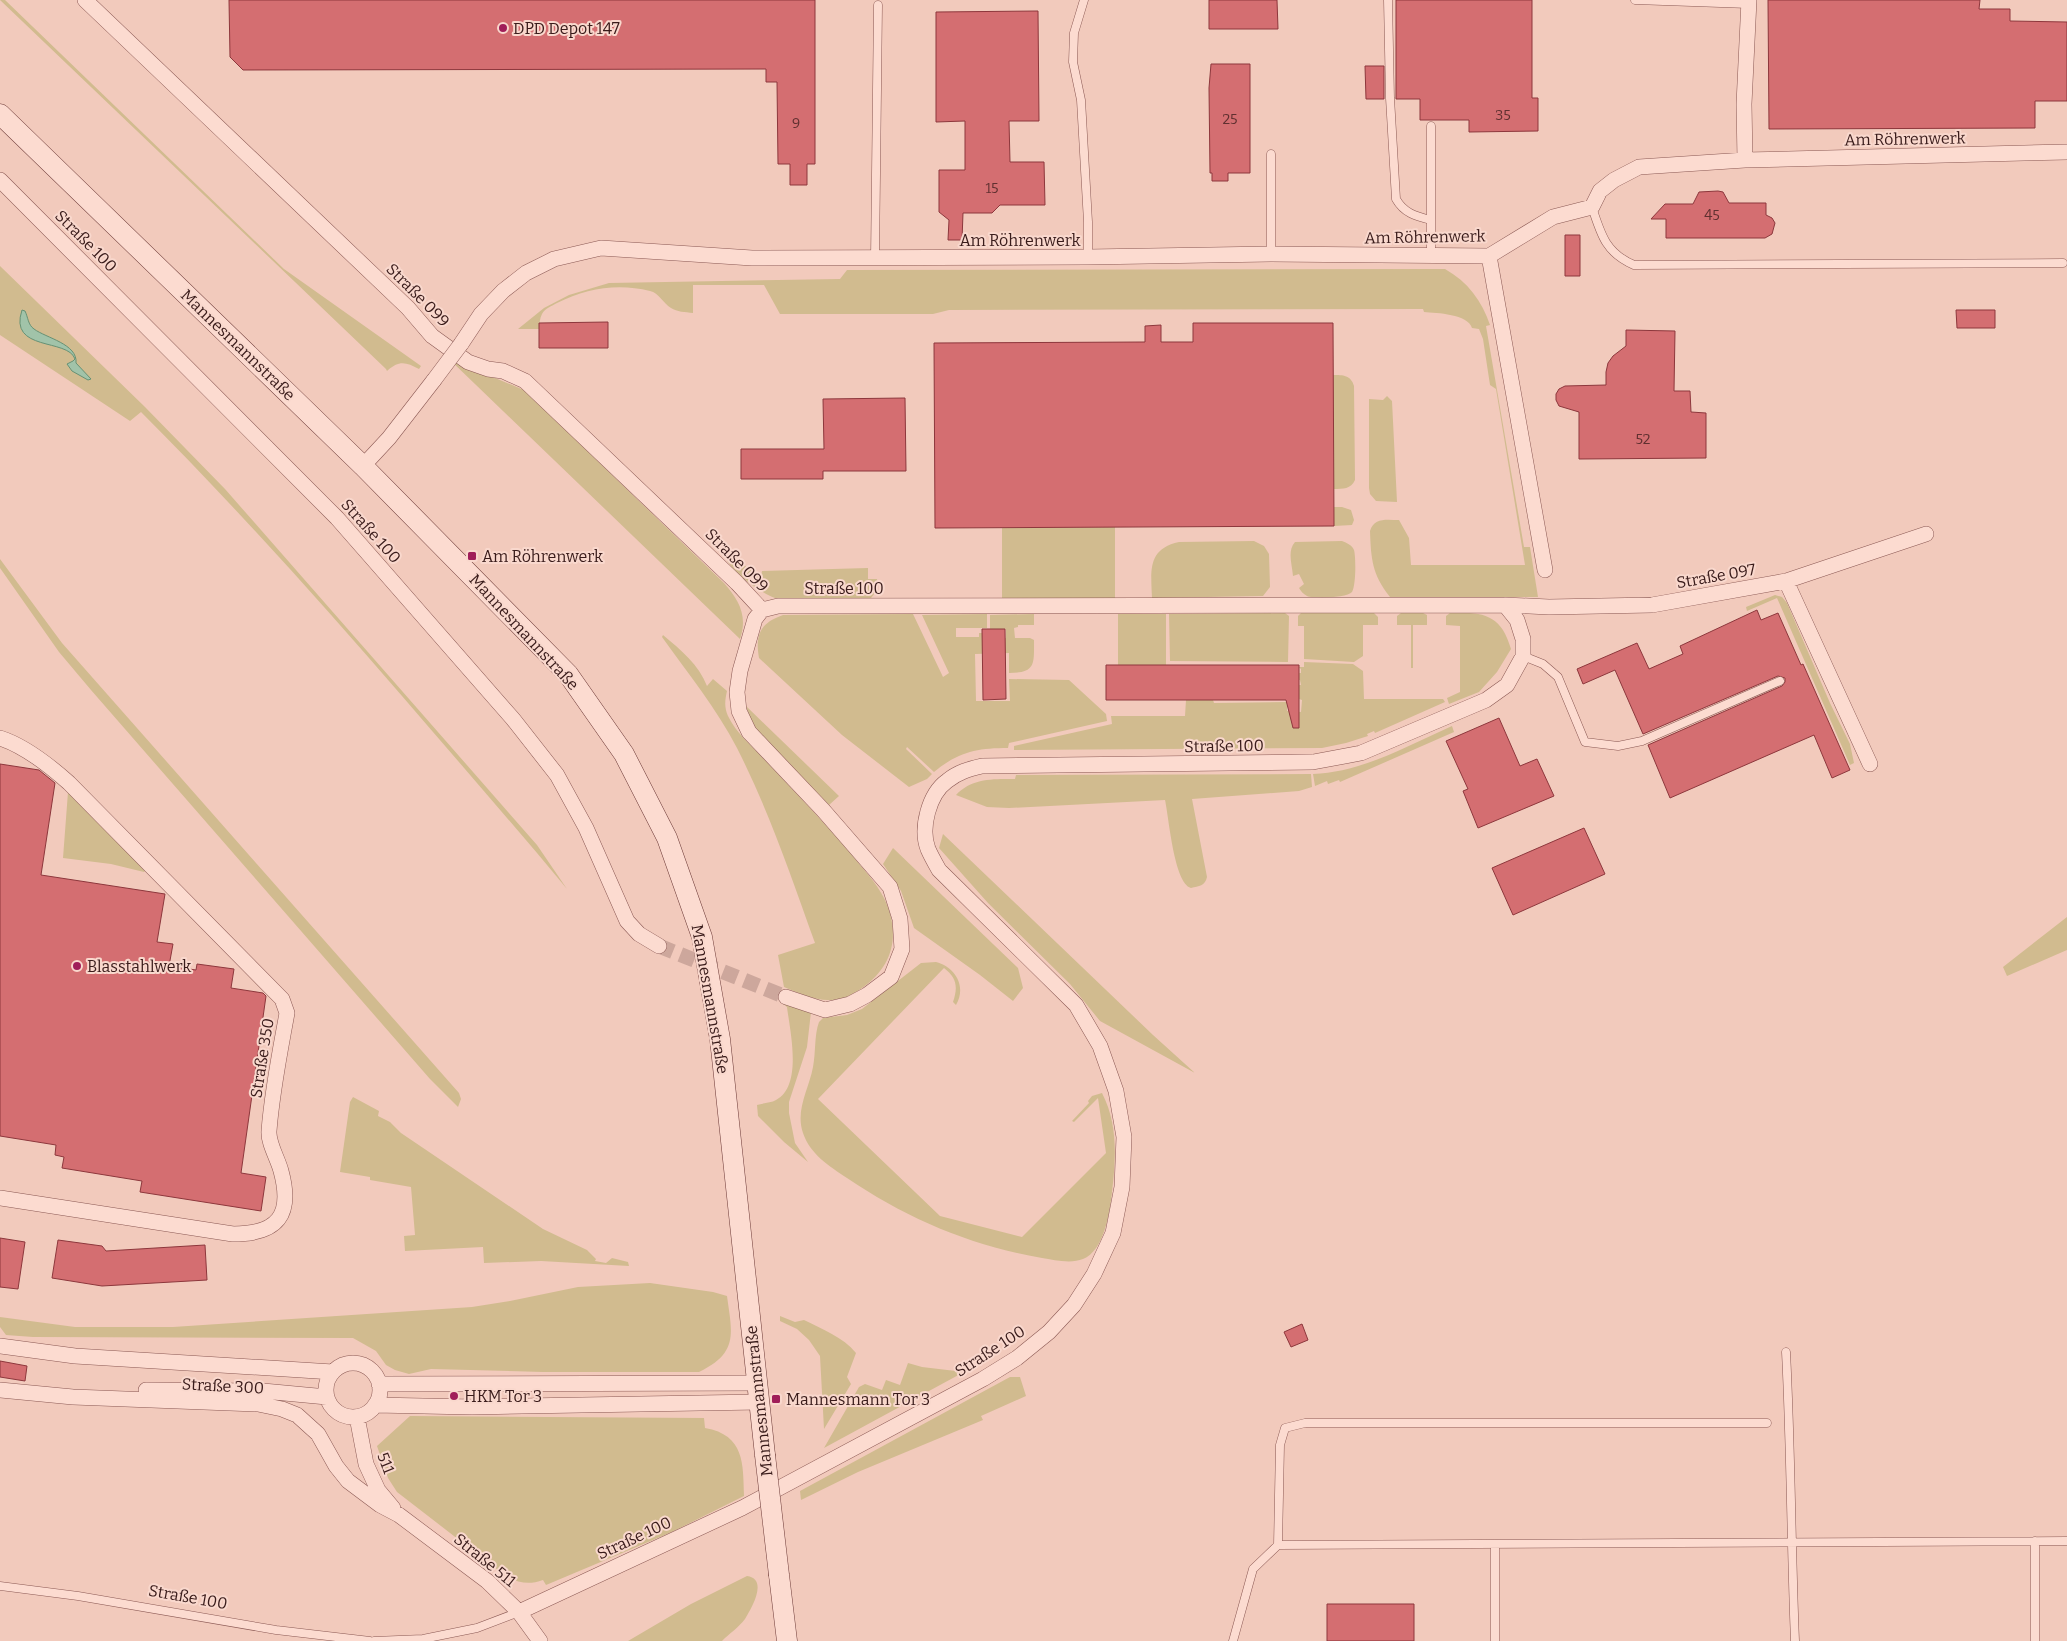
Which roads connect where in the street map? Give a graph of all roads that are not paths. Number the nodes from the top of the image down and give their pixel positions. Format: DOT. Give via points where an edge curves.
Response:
graph roads {
  1 [pos="85,0"];
  2 [pos="1084,0"];
  3 [pos="1388,0"];
  4 [pos="1634,0"];
  5 [pos="1749,2"];
  6 [pos="878,5"];
  7 [pos="0,114"];
  8 [pos="1431,126"];
  9 [pos="2067,152"];
  10 [pos="1271,154"];
  11 [pos="1745,160"];
  12 [pos="0,180"];
  13 [pos="1592,207"];
  14 [pos="1431,220"];
  15 [pos="1271,254"];
  16 [pos="1431,256"];
  17 [pos="1489,256"];
  18 [pos="1088,257"];
  19 [pos="875,259"];
  20 [pos="2063,262"];
  21 [pos="363,466"];
  22 [pos="1926,534"];
  23 [pos="1545,570"];
  24 [pos="1786,581"];
  25 [pos="1505,605"];
  26 [pos="762,610"];
  27 [pos="1523,656"];
  28 [pos="1780,682"];
  29 [pos="0,738"];
  30 [pos="1870,764"];
  31 [pos="660,946"];
  32 [pos="786,997"];
  33 [pos="0,1198"];
  34 [pos="0,1346"];
  35 [pos="1786,1352"];
  36 [pos="333,1372"];
  37 [pos="380,1384"];
  38 [pos="0,1390"];
  39 [pos="758,1392"];
  40 [pos="72,1397"];
  41 [pos="327,1397"];
  42 [pos="375,1405"];
  43 [pos="357,1417"];
  44 [pos="1767,1422"];
  45 [pos="399,1515"];
  46 [pos="2067,1541"];
  47 [pos="1791,1542"];
  48 [pos="2034,1542"];
  49 [pos="1495,1544"];
  50 [pos="1278,1545"];
  51 [pos="0,1586"];
  52 [pos="519,1612"];
  53 [pos="370,1641"];
  54 [pos="374,1641"];
  55 [pos="540,1641"];
  56 [pos="787,1641"];
  57 [pos="1233,1641"];
  58 [pos="1495,1641"];
  59 [pos="1795,1641"];
  60 [pos="2035,1641"];
  1 -- 26 [label="street, Straße 099" via="408,308 432,336 468,362 503,371 525,381"];
  2 -- 18 [label="lane" via="1074,33 1073,62 1081,100"];
  3 -- 14 [label="lane" via="1396,200 1401,209 1413,216"];
  4 -- 5 [label="lane"];
  5 -- 11 [label="street"];
  6 -- 19 [label="lane"];
  7 -- 21 [label="main road, Mannesmannstraße"];
  8 -- 14 [label="lane"];
  9 -- 11 [label="street, Am Röhrenwerk"];
  10 -- 15 [label="lane"];
  11 -- 13 [label="street, Am Röhrenwerk" via="1639,167 1600,191"];
  12 -- 31 [label="street, Straße 100" via="337,518 513,719 557,774 586,828 627,921 640,934"];
  13 -- 17 [label="street, Am Röhrenwerk" via="1553,216"];
  13 -- 20 [label="lane" via="1607,247 1620,260 1634,265"];
  14 -- 16 [label="lane"];
  15 -- 16 [label="street, Am Röhrenwerk"];
  15 -- 18 [label="street, Am Röhrenwerk"];
  16 -- 17 [label="street, Am Röhrenwerk"];
  17 -- 23 [label="street"];
  18 -- 19 [label="street, Am Röhrenwerk"];
  19 -- 21 [label="street, Am Röhrenwerk, bridge" via="752,258 602,248 554,259 526,273 481,314 389,438"];
  21 -- 39 [label="main road, Mannesmannstraße" via="568,674 624,754 667,838 702,937 720,1039"];
  22 -- 24 [label="street, Straße 097"];
  24 -- 25 [label="street, Straße 097" via="1652,605"];
  24 -- 30 [label="street"];
  25 -- 26 [label="street, Straße 100" via="778,606"];
  25 -- 27 [label="street" via="1517,620 1523,639"];
  26 -- 32 [label="street" via="755,620 740,671 739,711 749,732 890,887 900,919 902,949 891,977 850,1004 825,1010"];
  27 -- 28 [label="lane" via="1543,664 1558,677 1585,742 1618,746 1642,741"];
  27 -- 52 [label="street, Straße 100" via="1507,685 1486,700 1361,753 1313,762 982,766 965,769 945,782 931,802 924,826 927,848 939,870 1076,1005 1100,1046 1116,1091 1124,1137 1122,1187 1113,1233 1094,1274 1074,1305 1050,1332 983,1379 742,1508"];
  29 -- 33 [label="street, Straße 350" via="47,764 69,783 282,999 287,1013 268,1134 282,1172 286,1200 280,1217 270,1227 252,1234 233,1234"];
  34 -- 36 [label="street, Straße 300" via="75,1356"];
  35 -- 47 [label="lane"];
  36 -- 37 [label="street" via="347,1364 364,1365"];
  36 -- 41 [label="street" via="326,1388"];
  37 -- 39 [label="street"];
  37 -- 42 [label="street"];
  38 -- 40 [label="street, Straße 300"];
  39 -- 42 [label="street" via="472,1407"];
  39 -- 56 [label="main road, Mannesmannstraße, bridge"];
  40 -- 41 [label="street" via="147,1390 263,1391"];
  40 -- 45 [label="street, Straße 300" via="258,1404 282,1408 297,1415 318,1434 348,1481"];
  41 -- 43 [label="street" via="335,1410"];
  42 -- 43 [label="street"];
  43 -- 45 [label="street, 511" via="366,1464 378,1490"];
  44 -- 50 [label="lane" via="1305,1423 1285,1428 1280,1444"];
  45 -- 52 [label="street, Straße 511" via="487,1581"];
  46 -- 48 [label="lane"];
  47 -- 48 [label="lane"];
  47 -- 49 [label="lane"];
  47 -- 59 [label="lane"];
  48 -- 60 [label="lane"];
  49 -- 50 [label="lane"];
  49 -- 58 [label="lane"];
  50 -- 57 [label="lane" via="1253,1569"];
  51 -- 53 [label="lane, Straße 100" via="276,1630"];
  52 -- 54 [label="lane, Straße 100" via="477,1628 423,1639"];
  52 -- 55 [label="street, Straße 511"];
}
